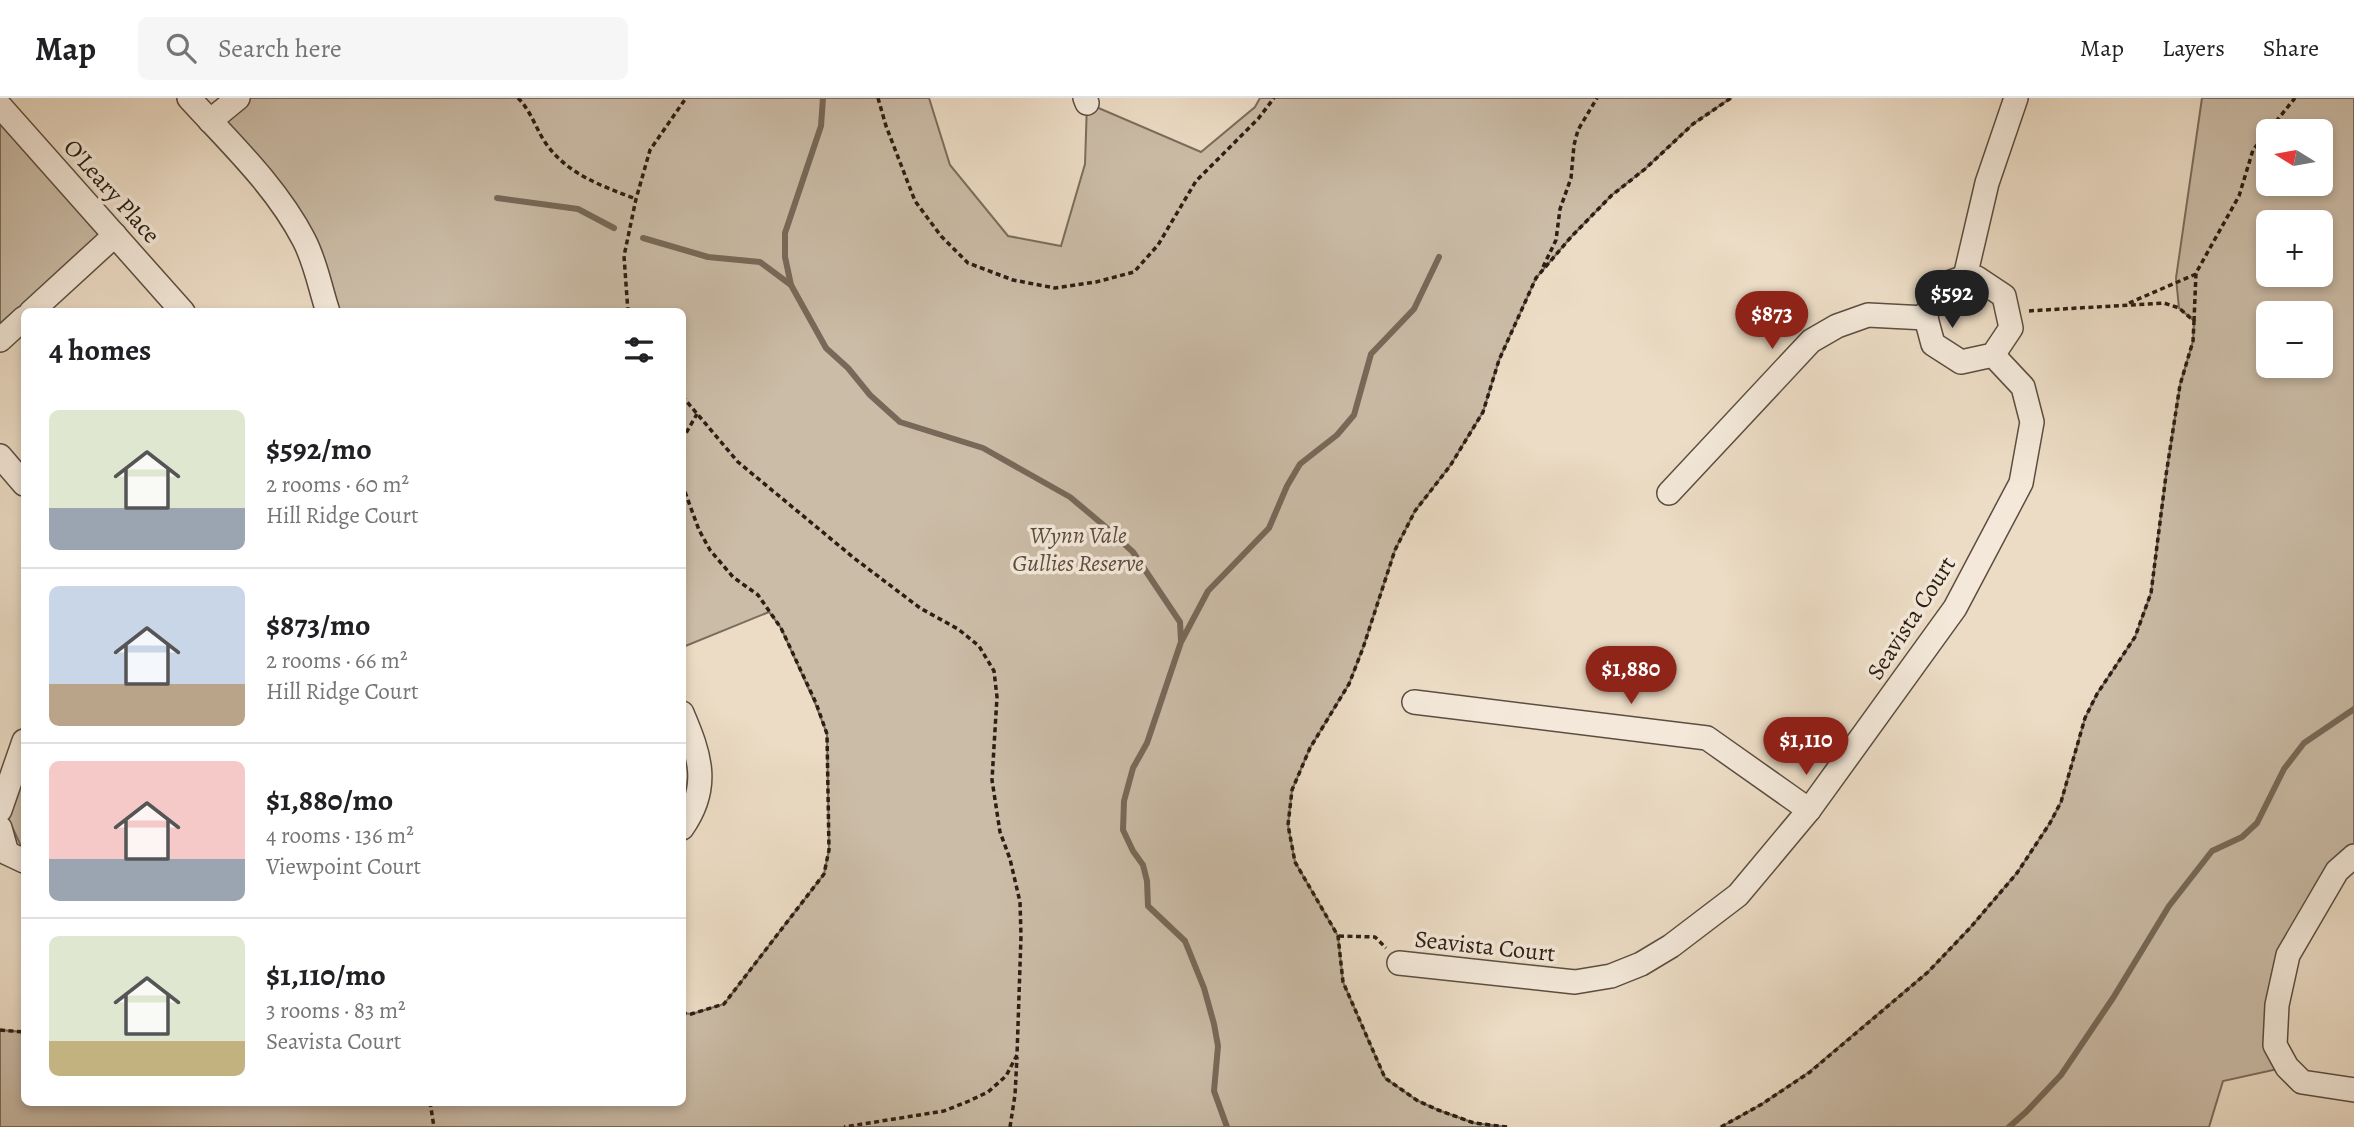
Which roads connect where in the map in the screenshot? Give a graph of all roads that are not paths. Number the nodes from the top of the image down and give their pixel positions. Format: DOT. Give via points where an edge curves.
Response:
graph roads {
  1 [pos="189,98"];
  2 [pos="238,98"];
  3 [pos="2016,98"];
  4 [pos="0,106"];
  5 [pos="210,121"];
  6 [pos="116,235"];
  7 [pos="1965,277"];
  8 [pos="36,308"];
  9 [pos="180,308"];
  10 [pos="326,308"];
  11 [pos="1926,318"];
  12 [pos="21,321"];
  13 [pos="0,340"];
  14 [pos="1993,355"];
  15 [pos="0,456"];
  16 [pos="21,480"];
  17 [pos="1669,493"];
  18 [pos="1414,702"];
  19 [pos="686,723"];
  20 [pos="21,750"];
  21 [pos="0,810"];
  22 [pos="1809,810"];
  23 [pos="686,822"];
  24 [pos="0,828"];
  25 [pos="2354,856"];
  26 [pos="21,860"];
  27 [pos="1399,963"];
  28 [pos="2354,1090"];
  1 -- 5 [label="street"];
  2 -- 5 [label="street"];
  3 -- 7 [label="street" via="1987,183"];
  4 -- 6 [label="street, O'Leary Place"];
  5 -- 10 [label="street" via="280,201 316,268"];
  6 -- 8 [label="street"];
  6 -- 9 [label="street, O'Leary Place"];
  7 -- 11 [label="street" via="1945,284"];
  7 -- 14 [label="street" via="1977,278 2004,296 2011,328"];
  11 -- 14 [label="street" via="1933,344 1961,362"];
  11 -- 17 [label="street" via="1868,315 1811,341"];
  12 -- 13 [label="street"];
  14 -- 22 [label="street, Seavista Court" via="2024,387 2032,422 2021,483 1955,608"];
  15 -- 16 [label="street"];
  18 -- 22 [label="street" via="1707,738"];
  19 -- 23 [label="street" via="700,760 699,791"];
  20 -- 21 [label="street"];
  22 -- 27 [label="street, Seavista Court" via="1738,895 1671,946 1611,976 1575,982"];
  24 -- 26 [label="street" via="7,853"];
  25 -- 28 [label="street" via="2337,871 2288,956 2277,1005 2275,1045 2302,1082"];
}
